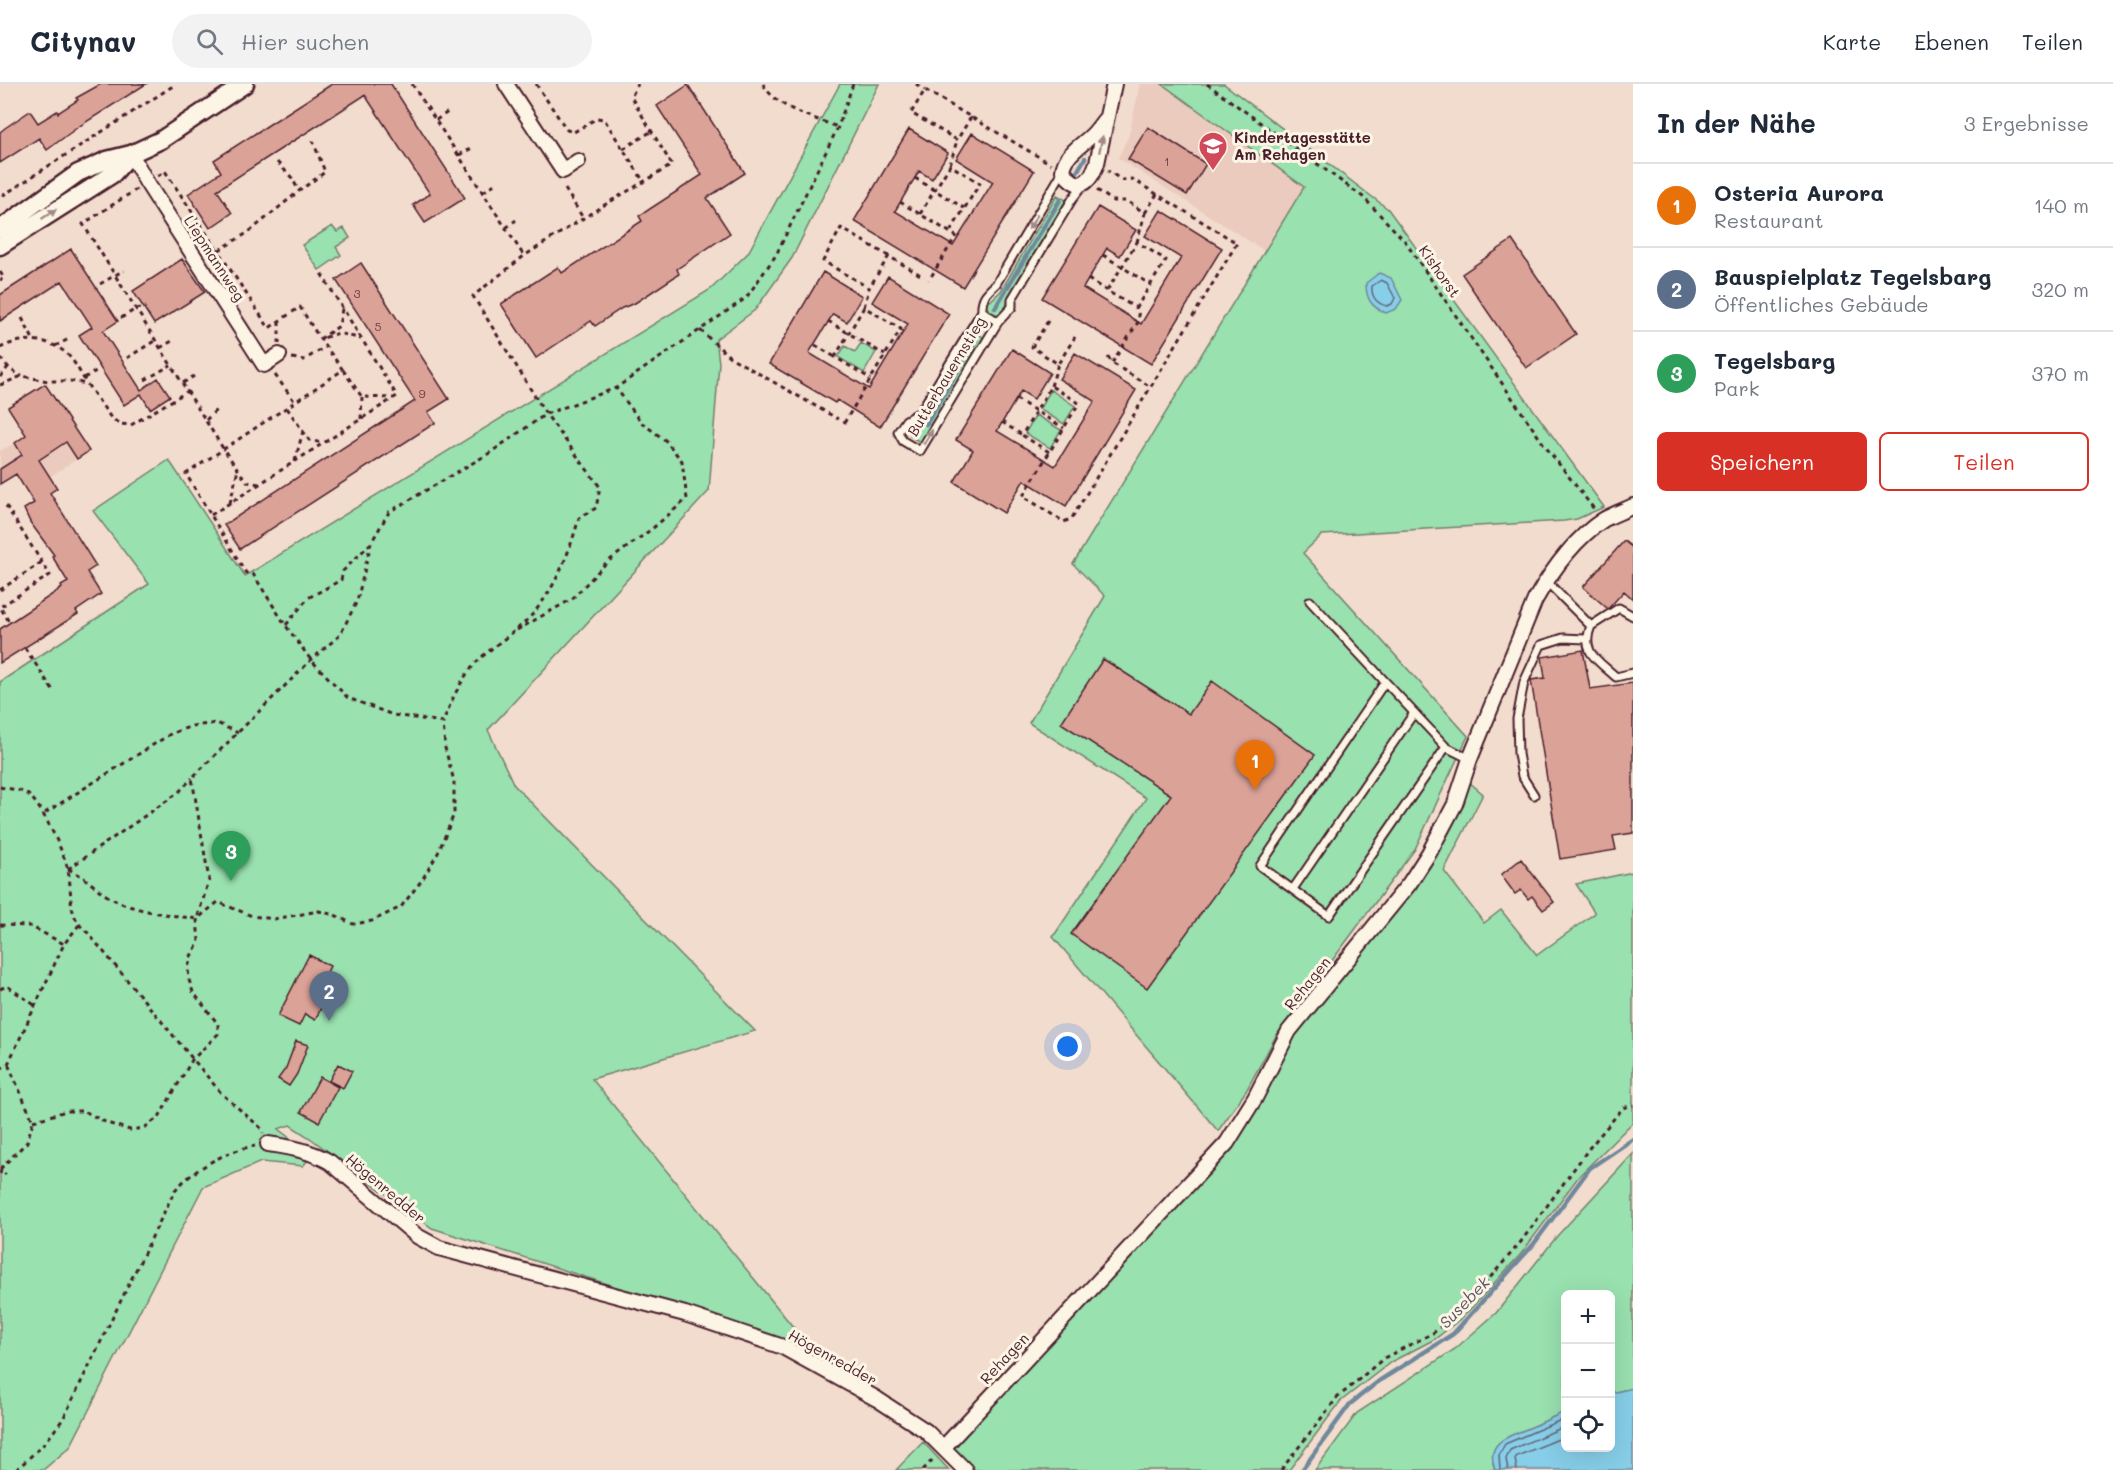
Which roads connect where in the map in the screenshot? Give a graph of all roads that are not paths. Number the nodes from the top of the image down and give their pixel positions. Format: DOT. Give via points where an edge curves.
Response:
graph roads {
  1 [pos="245,84"];
  2 [pos="506,84"];
  3 [pos="1114,84"];
  4 [pos="1107,117"];
  5 [pos="131,154"];
  6 [pos="578,161"];
  7 [pos="1063,171"];
  8 [pos="1085,183"];
  9 [pos="0,229"];
  10 [pos="0,246"];
  11 [pos="982,311"];
  12 [pos="998,322"];
  13 [pos="279,355"];
  14 [pos="1633,506"];
  15 [pos="1546,581"];
  16 [pos="1310,601"];
  17 [pos="1633,616"];
  18 [pos="1591,626"];
  19 [pos="1586,639"];
  20 [pos="1633,673"];
  21 [pos="1385,682"];
  22 [pos="1414,713"];
  23 [pos="1446,747"];
  24 [pos="1470,759"];
  25 [pos="1534,795"];
  26 [pos="1293,889"];
  27 [pos="268,1144"];
  28 [pos="944,1447"];
  29 [pos="965,1470"];
  1 -- 5 [label="street" via="161,140"];
  2 -- 6 [label="street" via="563,171"];
  3 -- 4 [label="street, Butterbauernstieg"];
  4 -- 7 [label="street, Butterbauernstieg" via="1069,155"];
  8 -- 4 [label="street, Butterbauernstieg, one-way" via="1093,175"];
  5 -- 9 [label="street" via="78,173"];
  10 -- 5 [label="street, one-way" via="113,174"];
  5 -- 13 [label="street, Liepmannweg" via="264,365"];
  7 -- 8 [label="street" via="1071,182"];
  7 -- 11 [label="lane, Butterbauernstieg, one-way" via="996,284 986,293"];
  8 -- 12 [label="lane, Butterbauernstieg" via="1012,299 1012,307"];
  11 -- 12 [label="lane"];
  11 -- 12 [label="lane, Butterbauernstieg, one-way" via="920,412 906,420 898,432 903,441 920,451"];
  14 -- 15 [label="street, Rehagen" via="1603,520 1560,559"];
  15 -- 18 [label="lane"];
  15 -- 24 [label="street, Rehagen"];
  16 -- 21 [label="lane"];
  17 -- 18 [label="lane" via="1619,608"];
  18 -- 19 [label="lane"];
  19 -- 20 [label="lane" via="1590,654 1616,677"];
  19 -- 25 [label="lane" via="1563,638 1541,645 1524,682 1517,719 1518,754 1522,776"];
  21 -- 22 [label="lane"];
  21 -- 26 [label="lane" via="1260,866"];
  22 -- 23 [label="lane"];
  22 -- 26 [label="lane"];
  23 -- 24 [label="lane"];
  23 -- 26 [label="lane" via="1329,916"];
  24 -- 28 [label="street, Rehagen" via="1455,804 1429,854 1288,1031 1255,1098 1227,1143"];
  27 -- 28 [label="street, Högenredder" via="330,1162 417,1236 439,1248 685,1314 793,1351 877,1399"];
  28 -- 29 [label="street, Högenredder"];
}
